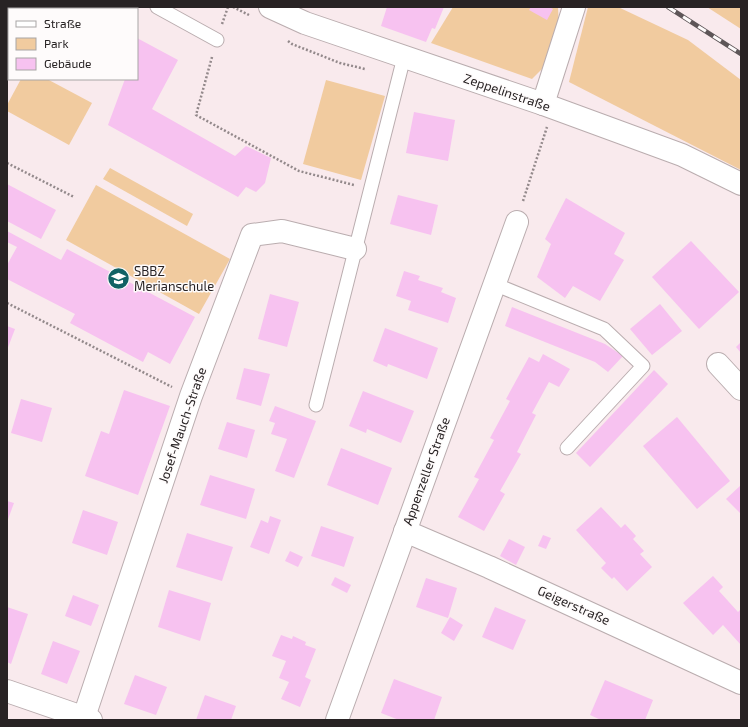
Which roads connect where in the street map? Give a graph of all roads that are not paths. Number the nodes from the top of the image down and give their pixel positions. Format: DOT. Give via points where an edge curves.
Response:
graph roads {
  1 [pos="157,7"];
  2 [pos="270,7"];
  3 [pos="572,15"];
  4 [pos="217,40"];
  5 [pos="404,57"];
  6 [pos="545,114"];
  7 [pos="741,184"];
  8 [pos="517,222"];
  9 [pos="355,249"];
  10 [pos="494,284"];
  11 [pos="718,364"];
  12 [pos="741,389"];
  13 [pos="316,406"];
  14 [pos="567,448"];
  15 [pos="405,530"];
  16 [pos="741,683"];
  17 [pos="7,691"];
  18 [pos="87,719"];
  19 [pos="337,720"];
  1 -- 4 [label="lane"];
  2 -- 5 [label="street, Zeppelinstraße" via="305,23"];
  3 -- 6 [label="street"];
  5 -- 6 [label="street, Zeppelinstraße"];
  5 -- 9 [label="lane"];
  6 -- 7 [label="street, Zeppelinstraße" via="682,155"];
  8 -- 10 [label="street, Appenzeller Straße"];
  9 -- 13 [label="lane"];
  9 -- 18 [label="street, Josef-Mauch-Straße" via="282,231 252,235 191,396"];
  10 -- 14 [label="lane" via="604,329 643,366"];
  10 -- 15 [label="street, Appenzeller Straße"];
  11 -- 12 [label="street"];
  15 -- 16 [label="street, Geigerstraße"];
  15 -- 19 [label="street, Appenzeller Straße"];
  17 -- 18 [label="street"];
}
